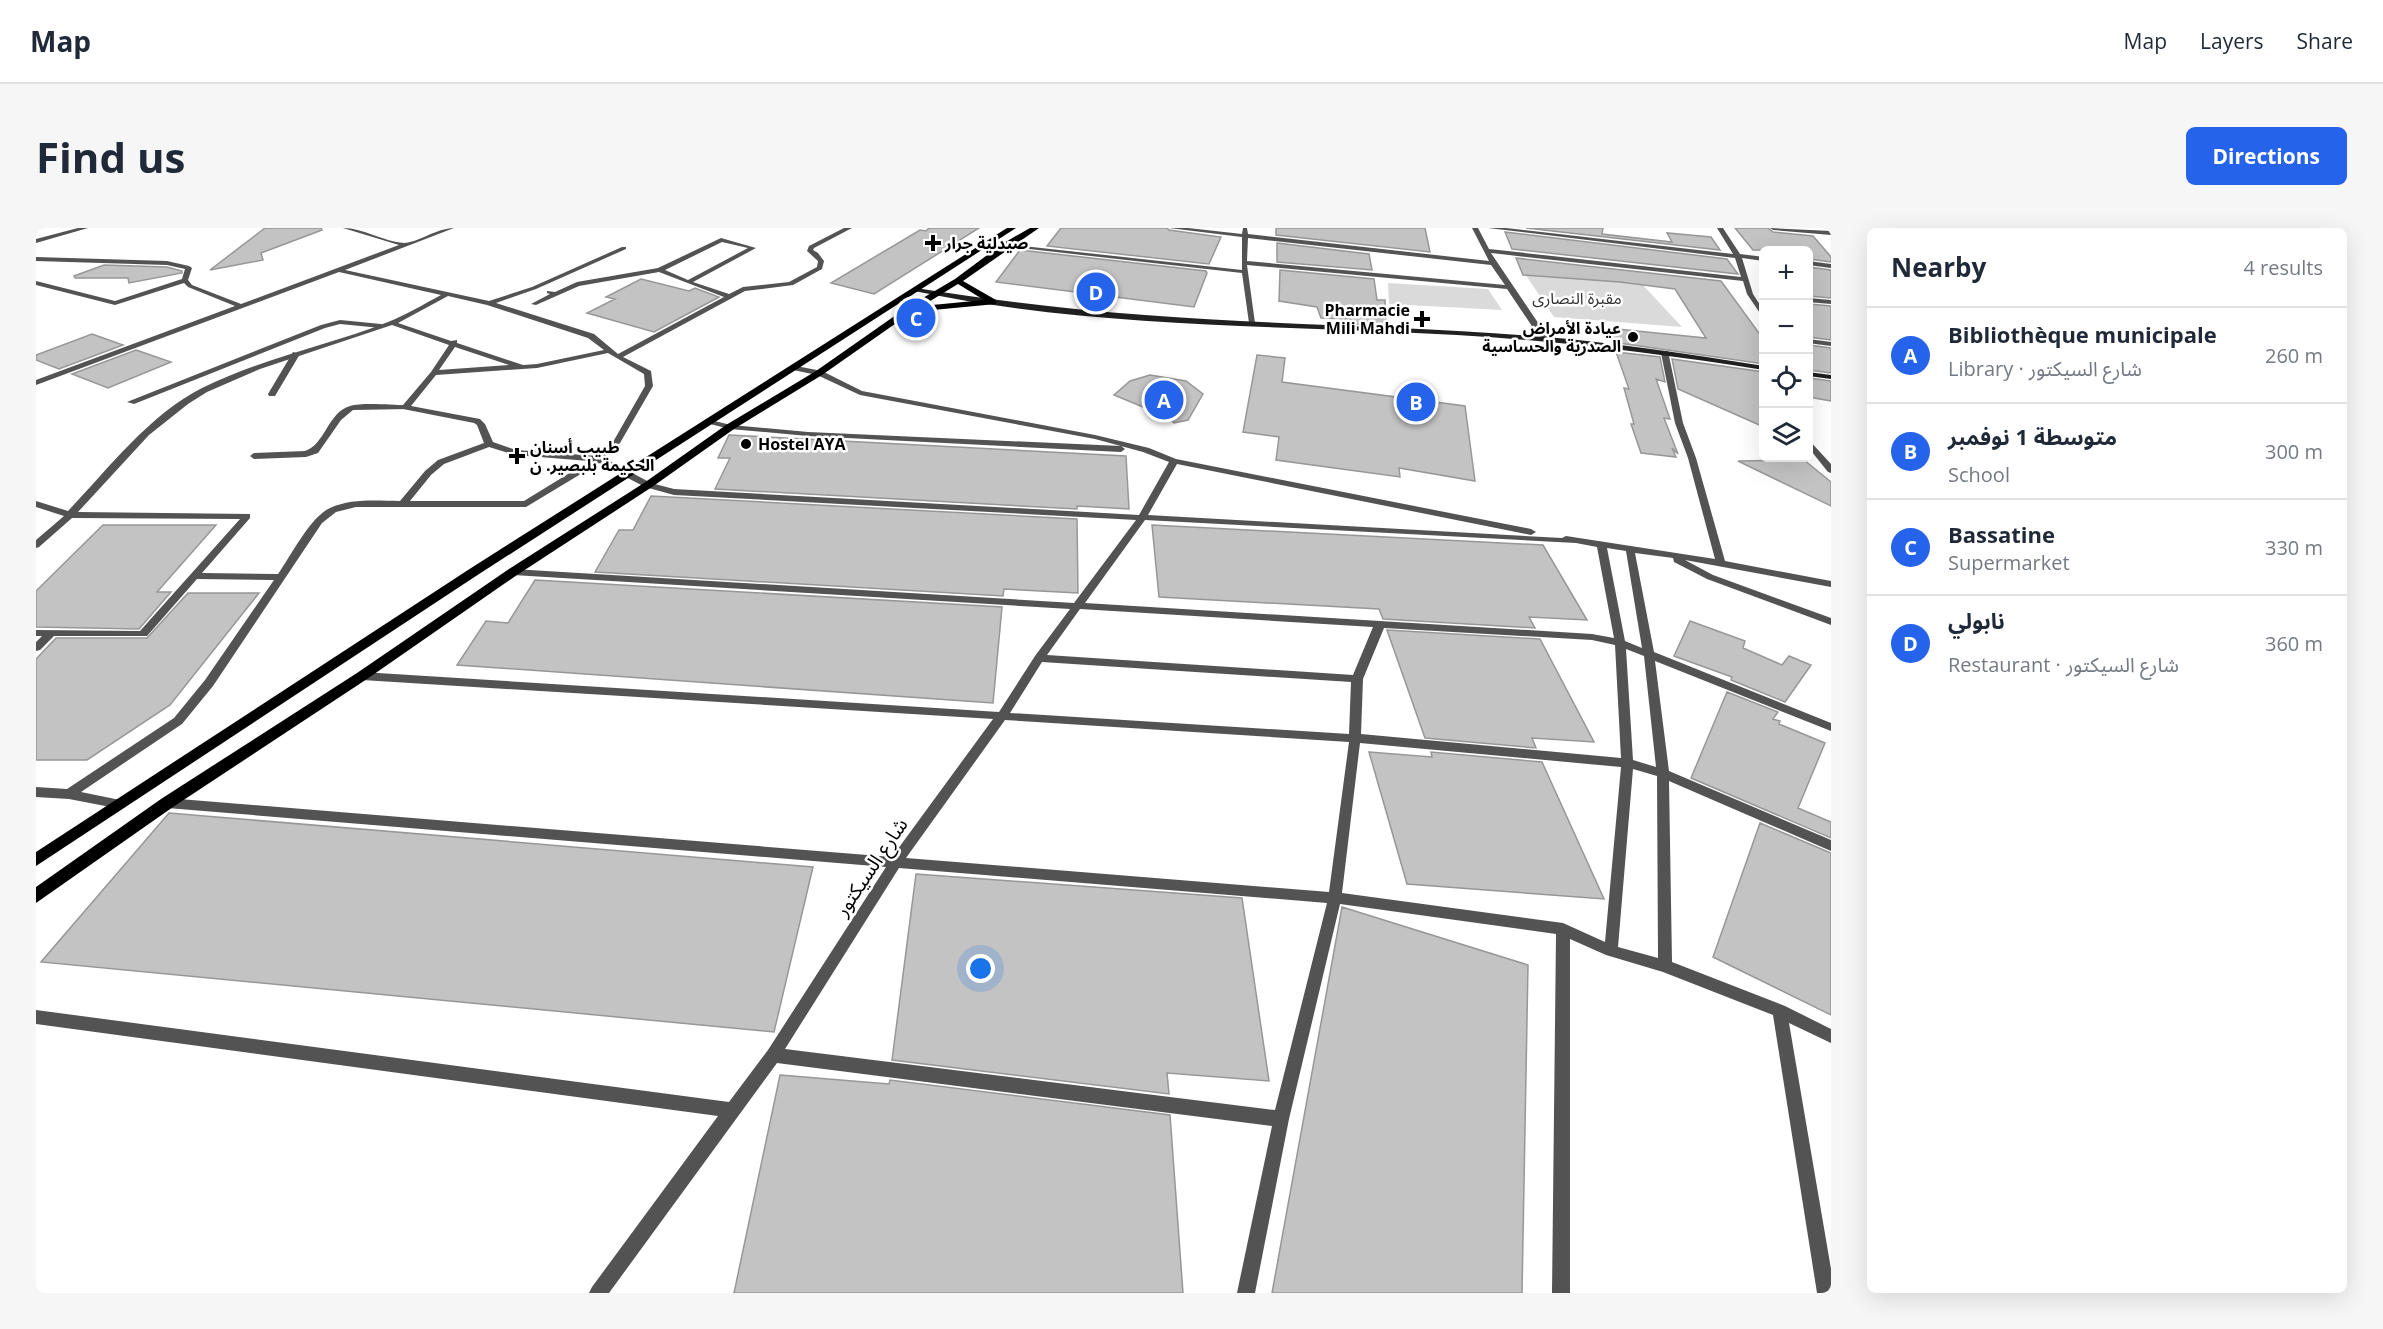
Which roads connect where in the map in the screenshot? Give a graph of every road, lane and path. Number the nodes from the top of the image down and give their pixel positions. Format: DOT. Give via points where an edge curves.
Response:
graph roads {
  1 [pos="85,228"];
  2 [pos="346,228"];
  3 [pos="451,228"];
  4 [pos="849,228"];
  5 [pos="1012,228"];
  6 [pos="1035,228"];
  7 [pos="1172,228"];
  8 [pos="1245,228"];
  9 [pos="1475,228"];
  10 [pos="1491,228"];
  11 [pos="1720,228"];
  12 [pos="1773,228"];
  13 [pos="1831,234"];
  14 [pos="1245,236"];
  15 [pos="36,241"];
  16 [pos="405,245"];
  17 [pos="1005,246"];
  18 [pos="624,248"];
  19 [pos="1488,251"];
  20 [pos="1738,256"];
  21 [pos="1759,258"];
  22 [pos="36,259"];
  23 [pos="1244,263"];
  24 [pos="1493,263"];
  25 [pos="1813,264"];
  26 [pos="1831,266"];
  27 [pos="660,270"];
  28 [pos="341,271"];
  29 [pos="1246,272"];
  30 [pos="1744,279"];
  31 [pos="185,280"];
  32 [pos="958,281"];
  33 [pos="688,282"];
  34 [pos="36,283"];
  35 [pos="1508,287"];
  36 [pos="534,288"];
  37 [pos="916,290"];
  38 [pos="556,294"];
  39 [pos="936,294"];
  40 [pos="1750,294"];
  41 [pos="445,295"];
  42 [pos="1759,295"];
  43 [pos="729,296"];
  44 [pos="1813,300"];
  45 [pos="993,302"];
  46 [pos="1831,302"];
  47 [pos="489,303"];
  48 [pos="534,304"];
  49 [pos="242,307"];
  50 [pos="1759,308"];
  51 [pos="909,310"];
  52 [pos="392,323"];
  53 [pos="1252,323"];
  54 [pos="381,326"];
  55 [pos="1545,339"];
  56 [pos="454,342"];
  57 [pos="1813,342"];
  58 [pos="1831,344"];
  59 [pos="608,351"];
  60 [pos="1665,353"];
  61 [pos="296,354"];
  62 [pos="617,357"];
  63 [pos="522,367"];
  64 [pos="1759,367"];
  65 [pos="796,368"];
  66 [pos="434,373"];
  67 [pos="819,373"];
  68 [pos="1813,375"];
  69 [pos="1831,377"];
  70 [pos="36,383"];
  71 [pos="272,393"];
  72 [pos="131,402"];
  73 [pos="406,407"];
  74 [pos="709,421"];
  75 [pos="730,427"];
  76 [pos="489,444"];
  77 [pos="1813,446"];
  78 [pos="1146,450"];
  79 [pos="254,456"];
  80 [pos="599,459"];
  81 [pos="1174,461"];
  82 [pos="1831,470"];
  83 [pos="627,474"];
  84 [pos="648,485"];
  85 [pos="36,504"];
  86 [pos="403,504"];
  87 [pos="70,515"];
  88 [pos="1142,518"];
  89 [pos="1574,540"];
  90 [pos="1601,544"];
  91 [pos="36,545"];
  92 [pos="1630,549"];
  93 [pos="1667,555"];
  94 [pos="1721,563"];
  95 [pos="513,572"];
  96 [pos="194,576"];
  97 [pos="280,577"];
  98 [pos="1831,584"];
  99 [pos="1079,606"];
  100 [pos="1831,622"];
  101 [pos="1380,624"];
  102 [pos="36,633"];
  103 [pos="51,633"];
  104 [pos="1620,643"];
  105 [pos="36,648"];
  106 [pos="1649,656"];
  107 [pos="1039,658"];
  108 [pos="362,676"];
  109 [pos="1357,679"];
  110 [pos="1002,716"];
  111 [pos="1831,727"];
  112 [pos="1355,738"];
  113 [pos="1627,763"];
  114 [pos="1663,773"];
  115 [pos="36,792"];
  116 [pos="69,794"];
  117 [pos="167,802"];
  118 [pos="121,804"];
  119 [pos="1831,846"];
  120 [pos="36,860"];
  121 [pos="895,862"];
  122 [pos="36,896"];
  123 [pos="1335,898"];
  124 [pos="1563,929"];
  125 [pos="1611,951"];
  126 [pos="1665,966"];
  127 [pos="1780,1011"];
  128 [pos="36,1017"];
  129 [pos="1831,1036"];
  130 [pos="773,1055"];
  131 [pos="731,1110"];
  132 [pos="1281,1119"];
  133 [pos="598,1293"];
  134 [pos="1246,1293"];
  135 [pos="1561,1293"];
  136 [pos="1826,1293"];
  1 -- 15 [label="street"];
  2 -- 16 [label="street"];
  3 -- 16 [label="street"];
  4 -- 43 [label="street" via="811,247 810,251 820,261 815,272 791,284 743,290"];
  5 -- 37 [label="main road"];
  6 -- 17 [label="main road"];
  7 -- 14 [label="street"];
  8 -- 14 [label="street"];
  9 -- 19 [label="street"];
  10 -- 20 [label="street"];
  11 -- 20 [label="street"];
  12 -- 13 [label="street"];
  14 -- 23 [label="street"];
  14 -- 24 [label="street"];
  16 -- 28 [label="street"];
  17 -- 29 [label="street"];
  17 -- 32 [label="main road"];
  18 -- 36 [label="street"];
  19 -- 24 [label="street"];
  19 -- 30 [label="street"];
  20 -- 21 [label="street"];
  20 -- 30 [label="street"];
  22 -- 31 [label="street" via="167,263 189,268"];
  23 -- 29 [label="street"];
  23 -- 35 [label="street"];
  24 -- 35 [label="street"];
  25 -- 26 [label="street"];
  27 -- 33 [label="street"];
  27 -- 33 [label="street" via="721,240 753,248"];
  27 -- 38 [label="street" via="577,284"];
  28 -- 41 [label="street"];
  28 -- 49 [label="street"];
  29 -- 53 [label="street"];
  30 -- 40 [label="street"];
  31 -- 34 [label="street" via="115,303"];
  31 -- 49 [label="street" via="190,286"];
  32 -- 39 [label="main road"];
  32 -- 45 [label="main road"];
  33 -- 43 [label="street"];
  35 -- 55 [label="street"];
  36 -- 38 [label="street"];
  36 -- 47 [label="street"];
  37 -- 39 [label="street"];
  37 -- 65 [label="main road"];
  38 -- 48 [label="street"];
  39 -- 45 [label="street"];
  39 -- 51 [label="main road"];
  40 -- 42 [label="street"];
  40 -- 50 [label="street"];
  41 -- 47 [label="street"];
  41 -- 52 [label="street"];
  43 -- 62 [label="street"];
  44 -- 46 [label="street"];
  45 -- 51 [label="main road"];
  45 -- 53 [label="street" via="1122,316"];
  47 -- 59 [label="street" via="591,336"];
  49 -- 70 [label="street"];
  51 -- 67 [label="main road"];
  52 -- 54 [label="street"];
  52 -- 56 [label="street"];
  53 -- 55 [label="street"];
  54 -- 61 [label="street"];
  54 -- 72 [label="street" via="340,322 323,326"];
  55 -- 60 [label="street"];
  56 -- 63 [label="street"];
  56 -- 66 [label="street"];
  57 -- 58 [label="street"];
  59 -- 62 [label="street"];
  59 -- 63 [label="street"];
  60 -- 64 [label="street"];
  60 -- 94 [label="street" via="1679,423"];
  61 -- 71 [label="street"];
  61 -- 87 [label="street" via="225,380 185,402 146,433"];
  62 -- 80 [label="street" via="648,373 649,386 621,437"];
  63 -- 66 [label="street"];
  65 -- 67 [label="street"];
  65 -- 74 [label="main road"];
  66 -- 73 [label="street"];
  67 -- 75 [label="main road"];
  67 -- 78 [label="street" via="860,393 1067,431"];
  68 -- 69 [label="street"];
  73 -- 76 [label="street" via="477,421 482,424"];
  73 -- 79 [label="street" via="351,408 338,418 315,451"];
  74 -- 75 [label="street"];
  74 -- 83 [label="main road"];
  75 -- 78 [label="street"];
  75 -- 84 [label="main road"];
  76 -- 80 [label="street" via="514,452"];
  76 -- 86 [label="street" via="441,462"];
  77 -- 82 [label="street"];
  78 -- 81 [label="street"];
  80 -- 83 [label="street"];
  80 -- 86 [label="street" via="526,504"];
  81 -- 88 [label="street, شارع السيكتور"];
  81 -- 89 [label="street"];
  83 -- 84 [label="street"];
  83 -- 118 [label="main road"];
  84 -- 88 [label="street" via="674,492"];
  84 -- 95 [label="main road"];
  85 -- 87 [label="street"];
  86 -- 97 [label="street" via="356,504 333,510 319,521"];
  87 -- 91 [label="street"];
  87 -- 96 [label="street" via="247,516"];
  88 -- 89 [label="street"];
  88 -- 99 [label="street, شارع السيكتور"];
  89 -- 90 [label="street"];
  90 -- 92 [label="street"];
  90 -- 104 [label="street"];
  92 -- 93 [label="street"];
  92 -- 106 [label="street"];
  93 -- 94 [label="street"];
  93 -- 100 [label="street" via="1710,577"];
  94 -- 98 [label="street"];
  95 -- 99 [label="street"];
  95 -- 108 [label="main road"];
  96 -- 97 [label="street"];
  96 -- 103 [label="street" via="143,634"];
  97 -- 116 [label="street" via="209,684 177,721"];
  99 -- 101 [label="street"];
  99 -- 107 [label="street, شارع السيكتور"];
  101 -- 104 [label="street" via="1593,637"];
  101 -- 109 [label="street"];
  102 -- 103 [label="street"];
  103 -- 105 [label="street"];
  104 -- 106 [label="street"];
  104 -- 113 [label="street"];
  106 -- 111 [label="street"];
  106 -- 114 [label="street"];
  107 -- 109 [label="street"];
  107 -- 110 [label="street, شارع السيكتور"];
  108 -- 110 [label="street"];
  108 -- 117 [label="main road"];
  109 -- 112 [label="street"];
  110 -- 112 [label="street"];
  110 -- 121 [label="street, شارع السيكتور"];
  112 -- 113 [label="street"];
  112 -- 123 [label="street"];
  113 -- 114 [label="street"];
  113 -- 125 [label="street"];
  114 -- 119 [label="street"];
  114 -- 126 [label="street"];
  115 -- 116 [label="street"];
  116 -- 118 [label="street"];
  117 -- 121 [label="street"];
  117 -- 122 [label="main road"];
  118 -- 120 [label="main road"];
  121 -- 123 [label="street"];
  121 -- 130 [label="street, شارع السيكتور"];
  123 -- 124 [label="street"];
  123 -- 132 [label="street"];
  124 -- 125 [label="street"];
  124 -- 135 [label="street"];
  125 -- 126 [label="street"];
  126 -- 127 [label="street"];
  127 -- 129 [label="street"];
  127 -- 136 [label="street"];
  128 -- 131 [label="street"];
  130 -- 131 [label="street, شارع السيكتور"];
  130 -- 132 [label="street"];
  131 -- 133 [label="street, شارع السيكتور"];
  132 -- 134 [label="street"];
}
